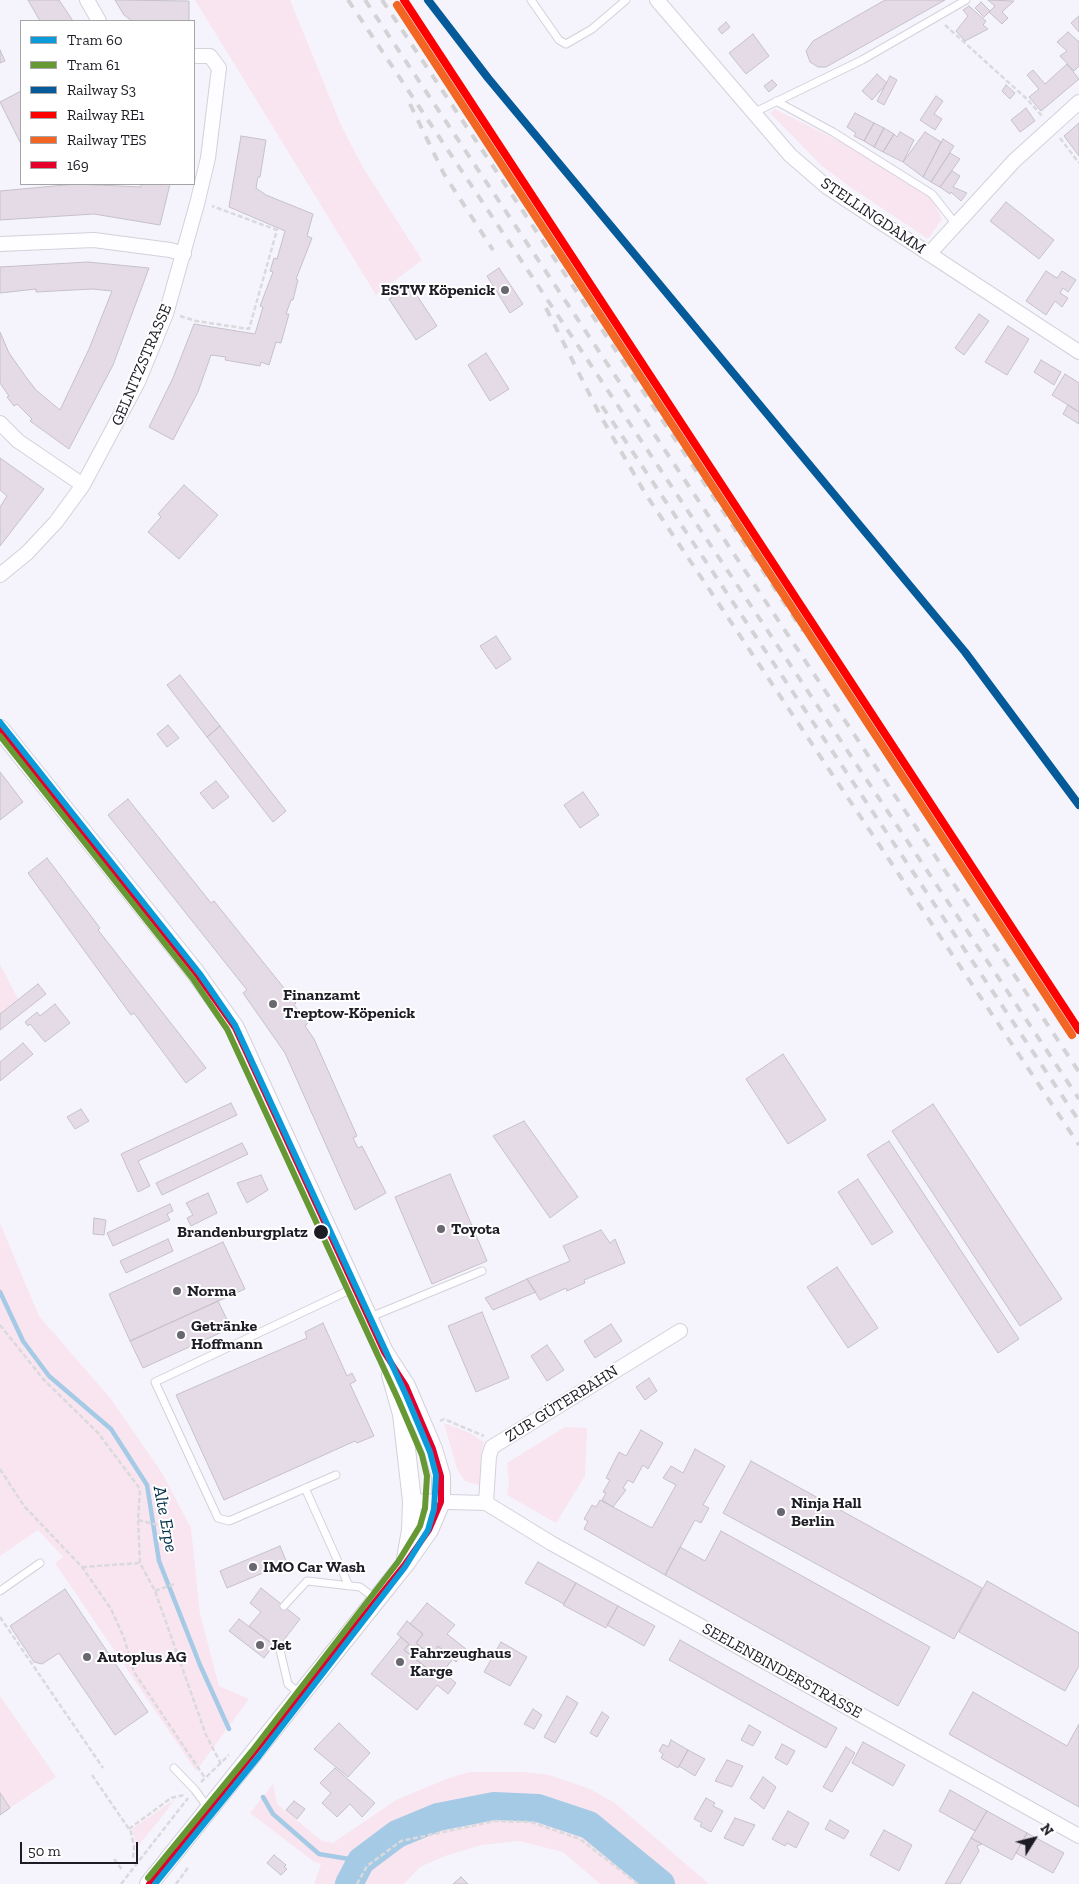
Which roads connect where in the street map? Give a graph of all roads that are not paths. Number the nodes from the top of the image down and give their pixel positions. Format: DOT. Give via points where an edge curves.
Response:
graph roads {
  1 [pos="87,0"];
  2 [pos="531,0"];
  3 [pos="626,0"];
  4 [pos="657,0"];
  5 [pos="966,0"];
  6 [pos="97,20"];
  7 [pos="195,56"];
  8 [pos="776,102"];
  9 [pos="1079,102"];
  10 [pos="753,113"];
  11 [pos="955,223"];
  12 [pos="0,244"];
  13 [pos="184,254"];
  14 [pos="929,254"];
  15 [pos="1079,352"];
  16 [pos="0,423"];
  17 [pos="83,485"];
  18 [pos="0,575"];
  19 [pos="0,729"];
  20 [pos="482,1271"];
  21 [pos="354,1288"];
  22 [pos="368,1318"];
  23 [pos="680,1331"];
  24 [pos="384,1352"];
  25 [pos="336,1475"];
  26 [pos="305,1488"];
  27 [pos="412,1500"];
  28 [pos="440,1502"];
  29 [pos="486,1503"];
  30 [pos="40,1563"];
  31 [pos="405,1564"];
  32 [pos="349,1586"];
  33 [pos="0,1590"];
  34 [pos="377,1600"];
  35 [pos="284,1606"];
  36 [pos="279,1646"];
  37 [pos="302,1695"];
  38 [pos="174,1768"];
  39 [pos="208,1808"];
  40 [pos="1079,1836"];
  41 [pos="148,1884"];
  1 -- 6 [label="street"];
  2 -- 3 [label="lane" via="559,40 566,44 592,29"];
  4 -- 10 [label="street, STELLINGDAMM"];
  5 -- 8 [label="lane" via="862,60"];
  7 -- 13 [label="street, GELNITZSTRASSE" via="210,56 219,68 208,158"];
  8 -- 10 [label="lane"];
  8 -- 11 [label="lane" via="841,137 932,194"];
  9 -- 11 [label="street" via="1014,160"];
  10 -- 14 [label="street, STELLINGDAMM" via="790,155 827,187"];
  11 -- 14 [label="street"];
  12 -- 13 [label="street" via="94,240"];
  13 -- 17 [label="street, GELNITZSTRASSE" via="153,349"];
  14 -- 15 [label="street, STELLINGDAMM"];
  16 -- 17 [label="street" via="18,441"];
  17 -- 18 [label="street, GELNITZSTRASSE" via="51,528"];
  19 -- 21 [label="street" via="220,1006 251,1060"];
  20 -- 22 [label="lane"];
  21 -- 22 [label="street"];
  21 -- 26 [label="lane" via="156,1382 218,1518 228,1521"];
  22 -- 24 [label="street"];
  23 -- 29 [label="street, ZUR GÜTERBAHN" via="492,1447"];
  24 -- 27 [label="street" via="402,1414"];
  24 -- 28 [label="street" via="406,1386 433,1448 441,1476"];
  25 -- 26 [label="lane"];
  26 -- 32 [label="lane"];
  27 -- 28 [label="street"];
  27 -- 31 [label="street"];
  28 -- 29 [label="street"];
  28 -- 31 [label="street" via="428,1530"];
  29 -- 40 [label="street, SEELENBINDERSTRASSE" via="525,1529"];
  30 -- 33 [label="lane"];
  31 -- 34 [label="street"];
  32 -- 34 [label="lane" via="360,1587"];
  32 -- 35 [label="lane" via="307,1581"];
  34 -- 37 [label="street"];
  36 -- 37 [label="lane" via="288,1684"];
  37 -- 39 [label="street"];
  38 -- 39 [label="lane"];
  39 -- 41 [label="street"];
}
